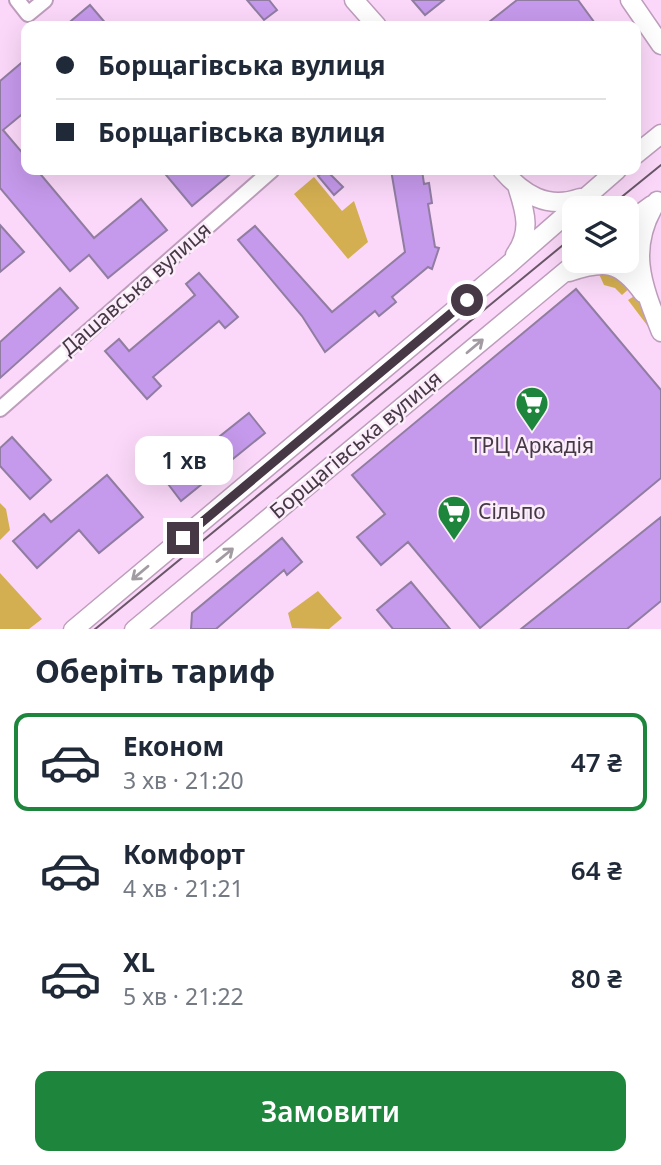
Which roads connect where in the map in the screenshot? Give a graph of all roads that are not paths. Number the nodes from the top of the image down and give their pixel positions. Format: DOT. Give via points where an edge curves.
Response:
graph roads {
  1 [pos="17,0"];
  2 [pos="45,0"];
  3 [pos="354,0"];
  4 [pos="630,0"];
  5 [pos="373,21"];
  6 [pos="661,45"];
  7 [pos="266,175"];
  8 [pos="506,175"];
  9 [pos="611,175"];
  10 [pos="518,189"];
  11 [pos="585,196"];
  12 [pos="659,199"];
  13 [pos="562,203"];
  14 [pos="639,214"];
  15 [pos="562,217"];
  16 [pos="507,266"];
  17 [pos="563,273"];
  18 [pos="559,276"];
  19 [pos="649,300"];
  20 [pos="661,332"];
  21 [pos="0,410"];
  22 [pos="73,629"];
  23 [pos="134,629"];
  1 -- 2 [label="street" via="28,14"];
  3 -- 5 [label="main road"];
  4 -- 6 [label="main road"];
  7 -- 21 [label="street, Дашавська вулиця"];
  8 -- 10 [label="main road"];
  9 -- 11 [label="main road, Борщагівська вулиця"];
  10 -- 13 [label="main road" via="547,203"];
  10 -- 16 [label="main road" via="527,220 524,243"];
  12 -- 14 [label="main road"];
  12 -- 19 [label="main road" via="646,218 639,252"];
  15 -- 16 [label="main road, Борщагівська вулиця"];
  16 -- 22 [label="main road, Борщагівська вулиця, one-way"];
  17 -- 18 [label="main road, Борщагівська вулиця"];
  18 -- 19 [label="main road" via="592,264 616,267"];
  23 -- 18 [label="main road, Борщагівська вулиця, one-way"];
  19 -- 20 [label="main road"];
}
